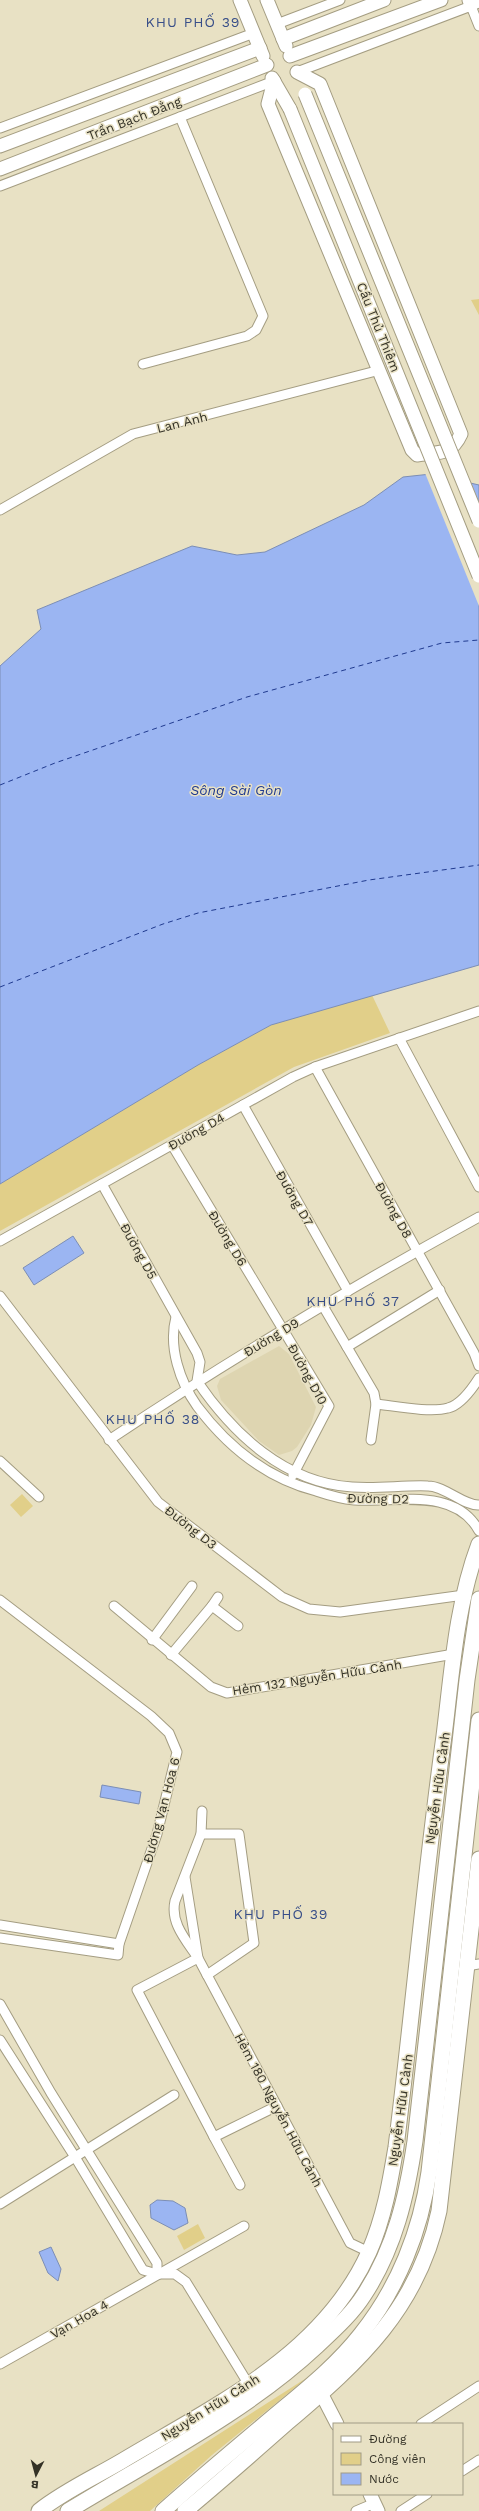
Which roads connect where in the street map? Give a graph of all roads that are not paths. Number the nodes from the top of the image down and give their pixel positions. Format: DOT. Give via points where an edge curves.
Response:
graph roads {
  1 [pos="240,0"];
  2 [pos="267,0"];
  3 [pos="340,0"];
  4 [pos="384,0"];
  5 [pos="441,0"];
  6 [pos="473,3"];
  7 [pos="277,24"];
  8 [pos="479,26"];
  9 [pos="254,33"];
  10 [pos="283,39"];
  11 [pos="260,48"];
  12 [pos="290,56"];
  13 [pos="267,66"];
  14 [pos="297,72"];
  15 [pos="274,81"];
  16 [pos="180,117"];
  17 [pos="0,128"];
  18 [pos="0,146"];
  19 [pos="0,169"];
  20 [pos="0,186"];
  21 [pos="143,364"];
  22 [pos="380,370"];
  23 [pos="0,510"];
  24 [pos="479,521"];
  25 [pos="479,576"];
  26 [pos="479,1011"];
  27 [pos="399,1038"];
  28 [pos="315,1067"];
  29 [pos="243,1105"];
  30 [pos="172,1145"];
  31 [pos="469,1168"];
  32 [pos="479,1171"];
  33 [pos="102,1184"];
  34 [pos="479,1187"];
  35 [pos="479,1217"];
  36 [pos="0,1241"];
  37 [pos="417,1251"];
  38 [pos="440,1290"];
  39 [pos="348,1291"];
  40 [pos="0,1296"];
  41 [pos="323,1306"];
  42 [pos="176,1317"];
  43 [pos="283,1330"];
  44 [pos="347,1347"];
  45 [pos="479,1366"];
  46 [pos="479,1378"];
  47 [pos="197,1381"];
  48 [pos="185,1389"];
  49 [pos="376,1404"];
  50 [pos="109,1440"];
  51 [pos="371,1440"];
  52 [pos="0,1461"];
  53 [pos="295,1471"];
  54 [pos="289,1482"];
  55 [pos="386,1488"];
  56 [pos="39,1497"];
  57 [pos="388,1499"];
  58 [pos="479,1505"];
  59 [pos="479,1531"];
  60 [pos="479,1544"];
  61 [pos="192,1586"];
  62 [pos="464,1595"];
  63 [pos="218,1597"];
  64 [pos="479,1599"];
  65 [pos="0,1600"];
  66 [pos="114,1606"];
  67 [pos="212,1606"];
  68 [pos="238,1626"];
  69 [pos="152,1640"];
  70 [pos="471,1652"];
  71 [pos="454,1654"];
  72 [pos="171,1655"];
  73 [pos="479,1720"];
  74 [pos="479,1723"];
  75 [pos="202,1811"];
  76 [pos="201,1834"];
  77 [pos="479,1859"];
  78 [pos="185,1876"];
  79 [pos="0,1925"];
  80 [pos="0,1938"];
  81 [pos="119,1944"];
  82 [pos="198,1958"];
  83 [pos="418,1960"];
  84 [pos="436,1962"];
  85 [pos="466,1965"];
  86 [pos="207,1975"];
  87 [pos="0,2004"];
  88 [pos="0,2040"];
  89 [pos="174,2094"];
  90 [pos="277,2106"];
  91 [pos="214,2137"];
  92 [pos="88,2148"];
  93 [pos="75,2157"];
  94 [pos="240,2185"];
  95 [pos="0,2204"];
  96 [pos="244,2226"];
  97 [pos="369,2252"];
  98 [pos="157,2274"];
  99 [pos="0,2364"];
  100 [pos="479,2386"];
  101 [pos="319,2388"];
  102 [pos="252,2391"];
  103 [pos="336,2423"];
  104 [pos="423,2423"];
  105 [pos="479,2460"];
  106 [pos="463,2470"];
  107 [pos="425,2495"];
  108 [pos="374,2503"];
  109 [pos="39,2511"];
  110 [pos="68,2511"];
  111 [pos="163,2511"];
  112 [pos="185,2511"];
  113 [pos="356,2511"];
  114 [pos="401,2511"];
  1 -- 9 [label="main road, Cầu Thủ Thiêm"];
  2 -- 7 [label="main road, Cầu Thủ Thiêm"];
  3 -- 7 [label="street"];
  4 -- 10 [label="main road"];
  5 -- 12 [label="main road"];
  6 -- 8 [label="street"];
  6 -- 14 [label="street"];
  7 -- 10 [label="main road, Cầu Thủ Thiêm"];
  9 -- 11 [label="main road, Cầu Thủ Thiêm"];
  9 -- 17 [label="street"];
  10 -- 12 [label="main road, Cầu Thủ Thiêm"];
  11 -- 13 [label="main road, Cầu Thủ Thiêm"];
  11 -- 18 [label="main road, Trần Bạch Đằng"];
  12 -- 14 [label="main road, Cầu Thủ Thiêm"];
  13 -- 15 [label="main road, Cầu Thủ Thiêm"];
  13 -- 19 [label="main road, Trần Bạch Đằng"];
  14 -- 22 [label="main road" via="320,84 461,434 455,446 443,453 417,455 412,450"];
  14 -- 24 [label="main road, Cầu Thủ Thiêm, bridge"];
  15 -- 16 [label="street"];
  15 -- 22 [label="main road" via="268,104"];
  15 -- 25 [label="main road, Cầu Thủ Thiêm, bridge" via="290,109"];
  16 -- 20 [label="street"];
  16 -- 21 [label="street" via="263,316 256,330 247,336"];
  22 -- 23 [label="street, Lan Anh" via="133,434"];
  26 -- 27 [label="street, Đường D4"];
  27 -- 28 [label="street, Đường D4"];
  27 -- 31 [label="street"];
  28 -- 29 [label="street, Đường D4"];
  28 -- 37 [label="street, Đường D8"];
  29 -- 30 [label="street, Đường D4"];
  29 -- 39 [label="street, Đường D7"];
  30 -- 33 [label="street, Đường D4"];
  30 -- 43 [label="street, Đường D6"];
  31 -- 32 [label="street"];
  31 -- 34 [label="street"];
  33 -- 36 [label="street, Đường D4"];
  33 -- 42 [label="street, Đường D5"];
  35 -- 37 [label="street, Đường D9"];
  37 -- 38 [label="street, Đường D8"];
  37 -- 39 [label="street, Đường D9"];
  38 -- 44 [label="street"];
  38 -- 45 [label="street, Đường D8"];
  39 -- 41 [label="street, Đường D9"];
  40 -- 50 [label="street, Đường D3"];
  41 -- 43 [label="street, Đường D9"];
  41 -- 44 [label="street"];
  42 -- 47 [label="street, Đường D5" via="200,1362"];
  42 -- 48 [label="street" via="173,1336 175,1353"];
  43 -- 47 [label="street, Đường D9"];
  43 -- 53 [label="street, Đường D10" via="329,1406"];
  44 -- 49 [label="street" via="374,1393"];
  46 -- 49 [label="street" via="460,1401 448,1408 437,1410"];
  47 -- 48 [label="street, Đường D9"];
  47 -- 53 [label="street, Đường D2" via="238,1432 257,1449"];
  48 -- 50 [label="street, Đường D9"];
  48 -- 54 [label="street, Đường D2" via="228,1442 247,1458"];
  49 -- 51 [label="street"];
  50 -- 62 [label="street, Đường D3" via="158,1502 295,1604 309,1609 340,1612"];
  52 -- 56 [label="street"];
  53 -- 54 [label="street, Đường D10"];
  53 -- 55 [label="street, Đường D2" via="351,1487"];
  54 -- 57 [label="street, Đường D2" via="314,1491 354,1500"];
  55 -- 57 [label="street"];
  55 -- 58 [label="street, Đường D2" via="430,1486"];
  57 -- 59 [label="street, Đường D2" via="427,1499 448,1506 472,1518"];
  60 -- 62 [label="main road, Nguyễn Hữu Cảnh" via="470,1567"];
  61 -- 69 [label="street"];
  62 -- 71 [label="main road, Nguyễn Hữu Cảnh"];
  63 -- 67 [label="street"];
  64 -- 70 [label="main road, Nguyễn Hữu Cảnh"];
  65 -- 81 [label="street, Đường Vạn Hoa 6" via="151,1716 169,1732 177,1752 157,1834"];
  66 -- 69 [label="street, Hẻm 132 Nguyễn Hữu Cảnh"];
  67 -- 68 [label="street"];
  67 -- 72 [label="street"];
  69 -- 72 [label="street, Hẻm 132 Nguyễn Hữu Cảnh"];
  70 -- 71 [label="main road"];
  70 -- 84 [label="main road, Nguyễn Hữu Cảnh"];
  71 -- 72 [label="street, Hẻm 132 Nguyễn Hữu Cảnh" via="227,1693 211,1687"];
  71 -- 83 [label="main road, Nguyễn Hữu Cảnh" via="428,1854"];
  73 -- 74 [label="main road"];
  74 -- 85 [label="main road"];
  75 -- 76 [label="street, Hẻm 180 Nguyễn Hữu Cảnh"];
  76 -- 78 [label="street, Hẻm 180 Nguyễn Hữu Cảnh"];
  76 -- 86 [label="street" via="238,1834 254,1943"];
  77 -- 85 [label="main road"];
  78 -- 82 [label="street, Hẻm 180 Nguyễn Hữu Cảnh"];
  78 -- 82 [label="street, Hẻm 180 Nguyễn Hữu Cảnh" via="173,1912 175,1921"];
  79 -- 81 [label="street"];
  80 -- 81 [label="street, Đường Vạn Hoa 6" via="118,1955"];
  82 -- 86 [label="street, Hẻm 180 Nguyễn Hữu Cảnh"];
  82 -- 91 [label="street" via="137,1990"];
  83 -- 84 [label="main road"];
  83 -- 97 [label="main road, Nguyễn Hữu Cảnh" via="391,2178"];
  84 -- 85 [label="main road"];
  84 -- 102 [label="main road, Nguyễn Hữu Cảnh" via="409,2182 400,2218 386,2256 364,2296 344,2320 304,2358"];
  85 -- 101 [label="main road" via="439,2204 427,2255 407,2296 387,2327 347,2371"];
  86 -- 90 [label="street, Hẻm 180 Nguyễn Hữu Cảnh"];
  87 -- 92 [label="street" via="51,2093"];
  88 -- 93 [label="street"];
  89 -- 92 [label="street"];
  90 -- 91 [label="street"];
  90 -- 97 [label="street, Hẻm 180 Nguyễn Hữu Cảnh" via="350,2244"];
  91 -- 94 [label="street"];
  92 -- 93 [label="street"];
  92 -- 98 [label="street" via="157,2263"];
  93 -- 95 [label="street"];
  93 -- 98 [label="street" via="143,2270"];
  96 -- 98 [label="street, Vạn Hoa 4"];
  97 -- 102 [label="main road, Nguyễn Hữu Cảnh" via="344,2295"];
  98 -- 99 [label="street, Vạn Hoa 4"];
  98 -- 102 [label="street" via="175,2274 186,2282"];
  100 -- 104 [label="street"];
  101 -- 103 [label="main road"];
  101 -- 111 [label="main road" via="284,2408"];
  101 -- 112 [label="main road"];
  102 -- 109 [label="main road, Nguyễn Hữu Cảnh" via="222,2403"];
  102 -- 110 [label="main road, Nguyễn Hữu Cảnh" via="209,2427"];
  105 -- 106 [label="street"];
  107 -- 114 [label="street"];
  108 -- 113 [label="street"];
}
